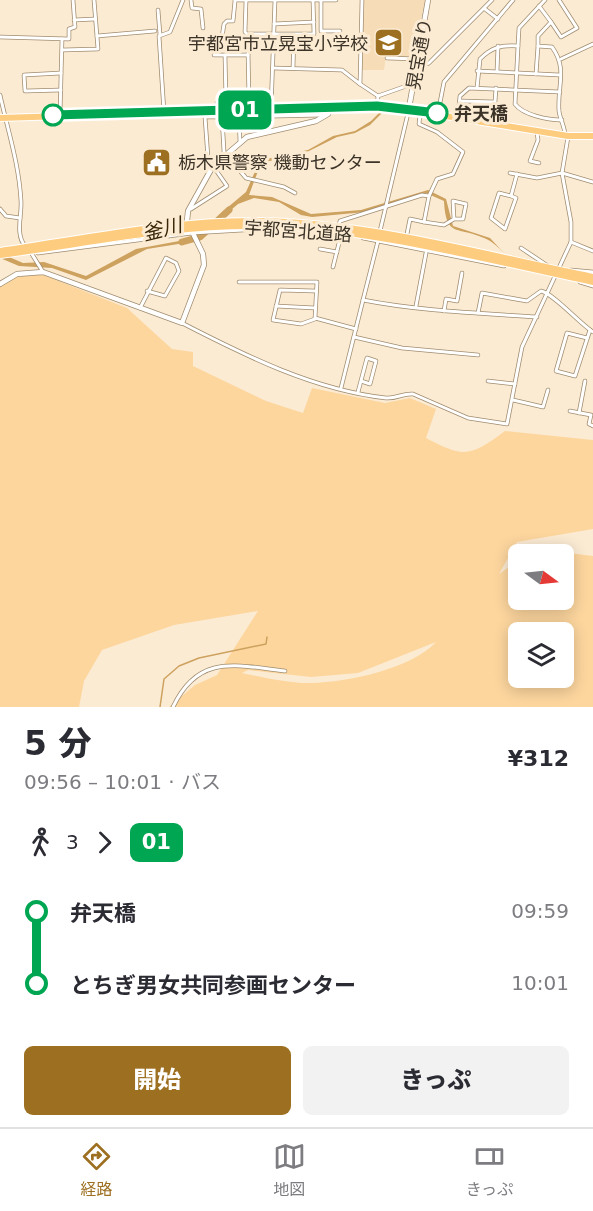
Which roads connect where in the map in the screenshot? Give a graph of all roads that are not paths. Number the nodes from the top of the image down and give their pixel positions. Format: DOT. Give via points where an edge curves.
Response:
graph roads {
  1 [pos="73,0"];
  2 [pos="94,0"];
  3 [pos="183,0"];
  4 [pos="191,0"];
  5 [pos="235,0"];
  6 [pos="336,0"];
  7 [pos="362,0"];
  8 [pos="428,0"];
  9 [pos="492,0"];
  10 [pos="513,0"];
  11 [pos="545,0"];
  12 [pos="246,1"];
  13 [pos="275,1"];
  14 [pos="313,1"];
  15 [pos="321,1"];
  16 [pos="561,1"];
  17 [pos="539,6"];
  18 [pos="484,8"];
  19 [pos="158,10"];
  20 [pos="498,19"];
  21 [pos="74,20"];
  22 [pos="95,20"];
  23 [pos="314,22"];
  24 [pos="551,22"];
  25 [pos="274,24"];
  26 [pos="203,28"];
  27 [pos="155,31"];
  28 [pos="340,31"];
  29 [pos="160,35"];
  30 [pos="294,35"];
  31 [pos="97,36"];
  32 [pos="274,36"];
  33 [pos="222,37"];
  34 [pos="0,38"];
  35 [pos="62,39"];
  36 [pos="593,44"];
  37 [pos="498,46"];
  38 [pos="518,46"];
  39 [pos="538,46"];
  40 [pos="62,50"];
  41 [pos="214,55"];
  42 [pos="225,55"];
  43 [pos="387,58"];
  44 [pos="418,59"];
  45 [pos="561,59"];
  46 [pos="417,67"];
  47 [pos="273,68"];
  48 [pos="293,68"];
  49 [pos="477,71"];
  50 [pos="497,72"];
  51 [pos="61,73"];
  52 [pos="517,73"];
  53 [pos="536,74"];
  54 [pos="560,75"];
  55 [pos="360,84"];
  56 [pos="413,86"];
  57 [pos="477,88"];
  58 [pos="496,88"];
  59 [pos="516,89"];
  60 [pos="61,90"];
  61 [pos="560,92"];
  62 [pos="0,96"];
  63 [pos="378,96"];
  64 [pos="272,100"];
  65 [pos="249,101"];
  66 [pos="459,101"];
  67 [pos="226,102"];
  68 [pos="217,103"];
  69 [pos="383,106"];
  70 [pos="331,108"];
  71 [pos="409,108"];
  72 [pos="271,109"];
  73 [pos="420,110"];
  74 [pos="164,112"];
  75 [pos="438,113"];
  76 [pos="60,115"];
  77 [pos="326,115"];
  78 [pos="458,116"];
  79 [pos="222,117"];
  80 [pos="238,117"];
  81 [pos="3,118"];
  82 [pos="563,120"];
  83 [pos="537,131"];
  84 [pos="566,135"];
  85 [pos="593,136"];
  86 [pos="240,142"];
  87 [pos="225,155"];
  88 [pos="539,163"];
  89 [pos="213,166"];
  90 [pos="209,172"];
  91 [pos="510,173"];
  92 [pos="562,173"];
  93 [pos="517,174"];
  94 [pos="593,182"];
  95 [pos="295,193"];
  96 [pos="429,196"];
  97 [pos="511,196"];
  98 [pos="383,208"];
  99 [pos="0,209"];
  100 [pos="188,211"];
  101 [pos="20,218"];
  102 [pos="454,219"];
  103 [pos="424,222"];
  104 [pos="188,224"];
  105 [pos="339,225"];
  106 [pos="380,231"];
  107 [pos="192,234"];
  108 [pos="406,234"];
  109 [pos="340,235"];
  110 [pos="378,241"];
  111 [pos="571,242"];
  112 [pos="24,245"];
  113 [pos="521,248"];
  114 [pos="0,249"];
  115 [pos="320,249"];
  116 [pos="593,251"];
  117 [pos="337,252"];
  118 [pos="32,253"];
  119 [pos="426,254"];
  120 [pos="0,257"];
  121 [pos="548,266"];
  122 [pos="333,267"];
  123 [pos="559,268"];
  124 [pos="42,270"];
  125 [pos="462,273"];
  126 [pos="593,274"];
  127 [pos="555,276"];
  128 [pos="238,282"];
  129 [pos="0,284"];
  130 [pos="593,284"];
  131 [pos="147,291"];
  132 [pos="315,291"];
  133 [pos="548,293"];
  134 [pos="363,300"];
  135 [pos="276,306"];
  136 [pos="416,306"];
  137 [pos="140,308"];
  138 [pos="315,308"];
  139 [pos="444,311"];
  140 [pos="478,313"];
  141 [pos="537,317"];
  142 [pos="315,318"];
  143 [pos="182,323"];
  144 [pos="356,329"];
  145 [pos="591,331"];
  146 [pos="354,337"];
  147 [pos="587,338"];
  148 [pos="478,356"];
  149 [pos="361,381"];
  150 [pos="488,381"];
  151 [pos="585,381"];
  152 [pos="515,384"];
  153 [pos="341,388"];
  154 [pos="548,390"];
  155 [pos="358,392"];
  156 [pos="513,400"];
  157 [pos="570,411"];
  158 [pos="579,413"];
  159 [pos="593,426"];
  160 [pos="285,671"];
  161 [pos="172,707"];
  1 -- 21 [label="street"];
  2 -- 22 [label="street"];
  3 -- 29 [label="street" via="170,32"];
  4 -- 26 [label="street" via="192,8 201,9"];
  5 -- 12 [label="street"];
  5 -- 33 [label="street" via="233,21 224,24"];
  6 -- 15 [label="street"];
  7 -- 55 [label="street"];
  8 -- 44 [label="street, 晃宝通り"];
  9 -- 18 [label="street"];
  10 -- 20 [label="street"];
  11 -- 17 [label="street"];
  12 -- 13 [label="street"];
  12 -- 32 [label="street" via="245,32"];
  13 -- 14 [label="street"];
  13 -- 25 [label="street"];
  14 -- 15 [label="street"];
  14 -- 23 [label="street"];
  15 -- 28 [label="street" via="321,32"];
  16 -- 24 [label="street" via="577,28 561,38"];
  17 -- 24 [label="street"];
  17 -- 38 [label="street" via="519,28"];
  18 -- 20 [label="street"];
  18 -- 46 [label="street" via="429,63"];
  19 -- 29 [label="street"];
  20 -- 75 [label="street" via="443,87"];
  21 -- 22 [label="street"];
  21 -- 35 [label="street" via="69,39"];
  22 -- 31 [label="street"];
  23 -- 25 [label="street"];
  23 -- 30 [label="street" via="314,34"];
  24 -- 39 [label="street" via="538,36"];
  25 -- 32 [label="street"];
  27 -- 31 [label="street"];
  29 -- 74 [label="street"];
  30 -- 32 [label="street"];
  30 -- 48 [label="street"];
  31 -- 40 [label="street" via="98,49"];
  32 -- 47 [label="street"];
  34 -- 35 [label="street"];
  35 -- 40 [label="street"];
  36 -- 45 [label="street"];
  37 -- 38 [label="street"];
  37 -- 49 [label="street" via="480,59"];
  37 -- 50 [label="street"];
  38 -- 52 [label="street"];
  39 -- 45 [label="street" via="552,47"];
  39 -- 53 [label="street"];
  40 -- 51 [label="street"];
  41 -- 42 [label="street"];
  42 -- 65 [label="street" via="248,53"];
  42 -- 67 [label="street"];
  43 -- 44 [label="street"];
  44 -- 46 [label="street, 晃宝通り"];
  45 -- 54 [label="street"];
  46 -- 56 [label="street, 晃宝通り"];
  47 -- 48 [label="street"];
  47 -- 64 [label="street"];
  48 -- 55 [label="street" via="342,69"];
  49 -- 50 [label="street"];
  49 -- 57 [label="street"];
  50 -- 52 [label="street"];
  51 -- 60 [label="street"];
  51 -- 60 [label="street" via="24,75 25,91"];
  52 -- 53 [label="street"];
  52 -- 59 [label="street"];
  53 -- 54 [label="street"];
  54 -- 61 [label="street"];
  55 -- 63 [label="street"];
  56 -- 63 [label="street"];
  56 -- 71 [label="street, 晃宝通り"];
  57 -- 58 [label="street"];
  57 -- 66 [label="street" via="465,91"];
  58 -- 59 [label="street"];
  58 -- 66 [label="street" via="495,102"];
  59 -- 61 [label="street"];
  59 -- 82 [label="street" via="515,104 519,108 551,120"];
  60 -- 76 [label="street"];
  61 -- 82 [label="street" via="559,113"];
  62 -- 81 [label="street"];
  63 -- 69 [label="street"];
  64 -- 65 [label="street"];
  64 -- 72 [label="street"];
  65 -- 67 [label="street"];
  66 -- 78 [label="street"];
  67 -- 68 [label="street"];
  69 -- 70 [label="highway"];
  69 -- 71 [label="highway"];
  70 -- 72 [label="highway"];
  70 -- 77 [label="street"];
  71 -- 73 [label="highway"];
  71 -- 98 [label="street"];
  72 -- 74 [label="highway"];
  73 -- 75 [label="highway"];
  73 -- 96 [label="street" via="419,124 463,152 453,174 437,179"];
  74 -- 76 [label="highway"];
  75 -- 78 [label="highway"];
  76 -- 81 [label="highway"];
  77 -- 80 [label="street"];
  77 -- 86 [label="street" via="304,124 257,133"];
  78 -- 83 [label="highway"];
  79 -- 80 [label="street"];
  79 -- 87 [label="street"];
  79 -- 90 [label="street" via="205,117"];
  80 -- 86 [label="street"];
  81 -- 101 [label="street" via="18,173"];
  82 -- 84 [label="street"];
  83 -- 84 [label="highway"];
  83 -- 88 [label="street" via="538,140 530,161"];
  84 -- 85 [label="highway"];
  84 -- 92 [label="street"];
  86 -- 87 [label="street"];
  87 -- 89 [label="street"];
  87 -- 95 [label="street" via="250,181"];
  89 -- 90 [label="street"];
  89 -- 100 [label="street" via="227,186"];
  90 -- 100 [label="street"];
  91 -- 93 [label="street"];
  92 -- 93 [label="street" via="541,178"];
  92 -- 94 [label="street"];
  92 -- 111 [label="street"];
  93 -- 97 [label="street"];
  96 -- 98 [label="street"];
  96 -- 103 [label="street"];
  97 -- 97 [label="street" via="499,193 491,218 505,229 516,198"];
  98 -- 105 [label="street" via="340,221"];
  98 -- 106 [label="street"];
  99 -- 101 [label="street" via="6,216"];
  100 -- 104 [label="street"];
  101 -- 112 [label="street"];
  102 -- 102 [label="street" via="463,219 466,204 453,201"];
  102 -- 103 [label="street" via="444,225"];
  103 -- 108 [label="street" via="410,219"];
  104 -- 105 [label="street" via="251,219"];
  104 -- 107 [label="street"];
  104 -- 112 [label="street"];
  105 -- 106 [label="street"];
  106 -- 110 [label="street"];
  106 -- 121 [label="street"];
  107 -- 109 [label="street" via="272,228"];
  107 -- 118 [label="street"];
  107 -- 143 [label="street" via="203,254 204,265"];
  109 -- 110 [label="street"];
  109 -- 117 [label="street"];
  110 -- 127 [label="street"];
  110 -- 134 [label="street"];
  111 -- 116 [label="street"];
  111 -- 123 [label="street"];
  112 -- 114 [label="street"];
  112 -- 118 [label="street"];
  113 -- 121 [label="street"];
  114 -- 126 [label="highway, 宇都宮北道路, bridge" via="192,225 288,222 359,230"];
  115 -- 117 [label="street"];
  117 -- 122 [label="street"];
  118 -- 120 [label="street"];
  118 -- 124 [label="street"];
  119 -- 136 [label="street"];
  120 -- 130 [label="highway, 宇都宮北道路, bridge" via="193,230 288,227 368,237"];
  121 -- 123 [label="street"];
  123 -- 126 [label="street"];
  123 -- 127 [label="street"];
  124 -- 129 [label="street" via="17,274"];
  124 -- 137 [label="street"];
  125 -- 139 [label="street" via="457,301 446,299"];
  127 -- 130 [label="street"];
  127 -- 133 [label="street"];
  128 -- 132 [label="street" via="317,282"];
  131 -- 131 [label="street" via="166,258 176,263 179,271 165,296"];
  131 -- 137 [label="street"];
  132 -- 135 [label="street" via="280,290"];
  132 -- 138 [label="street"];
  133 -- 140 [label="street" via="541,291 527,301 482,293"];
  133 -- 141 [label="street"];
  133 -- 145 [label="street"];
  134 -- 136 [label="street" via="393,307"];
  134 -- 144 [label="street"];
  135 -- 138 [label="street"];
  135 -- 142 [label="street" via="273,320 301,324"];
  136 -- 139 [label="street"];
  137 -- 143 [label="street"];
  138 -- 142 [label="street"];
  139 -- 140 [label="street"];
  140 -- 141 [label="street"];
  141 -- 152 [label="street" via="517,361"];
  142 -- 144 [label="street"];
  143 -- 153 [label="street" via="297,377"];
  144 -- 146 [label="street"];
  145 -- 147 [label="street"];
  146 -- 148 [label="street" via="402,348"];
  146 -- 153 [label="street"];
  147 -- 147 [label="street" via="575,376 556,371 567,333"];
  149 -- 149 [label="street" via="367,358 376,361 370,384"];
  149 -- 155 [label="street"];
  150 -- 152 [label="street"];
  151 -- 158 [label="street"];
  152 -- 156 [label="street"];
  153 -- 155 [label="street"];
  154 -- 156 [label="street" via="543,406"];
  155 -- 156 [label="street" via="386,398 413,394 468,418 507,424"];
  157 -- 158 [label="street"];
  158 -- 159 [label="street" via="591,415 589,424"];
  160 -- 161 [label="street" via="232,664 213,667 194,676"];
}
